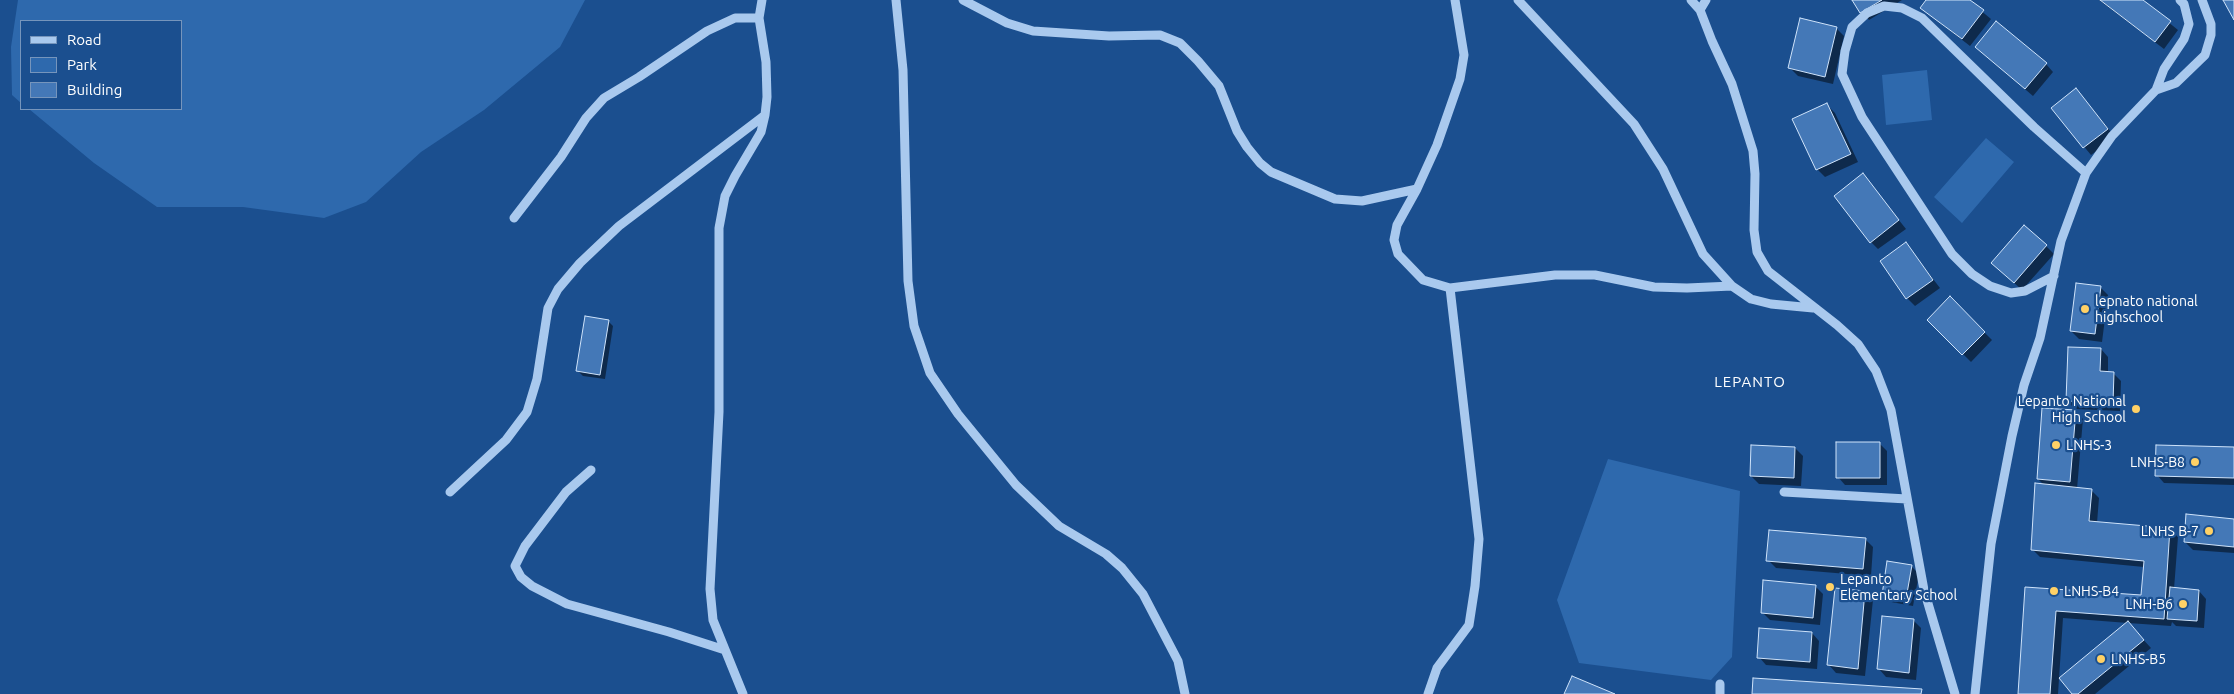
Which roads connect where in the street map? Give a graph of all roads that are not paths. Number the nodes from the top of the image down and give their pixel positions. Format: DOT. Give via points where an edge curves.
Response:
graph roads {
  1 [pos="762,0"];
  2 [pos="896,0"];
  3 [pos="963,0"];
  4 [pos="1454,0"];
  5 [pos="1691,0"];
  6 [pos="1706,0"];
  7 [pos="2180,0"];
  8 [pos="2202,0"];
  9 [pos="1519,1"];
  10 [pos="1700,10"];
  11 [pos="760,18"];
  12 [pos="2156,90"];
  13 [pos="765,115"];
  14 [pos="2086,173"];
  15 [pos="1417,189"];
  16 [pos="514,218"];
  17 [pos="2054,276"];
  18 [pos="1732,286"];
  19 [pos="1450,288"];
  20 [pos="1813,308"];
  21 [pos="591,470"];
  22 [pos="450,492"];
  23 [pos="1784,492"];
  24 [pos="1907,499"];
  25 [pos="725,650"];
  26 [pos="1720,684"];
  27 [pos="743,694"];
  28 [pos="1185,694"];
  29 [pos="1428,694"];
  30 [pos="1720,694"];
  31 [pos="1955,694"];
  32 [pos="1975,694"];
  1 -- 11 [label="street"];
  2 -- 28 [label="street" via="903,70 908,281 914,326 930,373 958,414 1016,485 1059,526 1106,554 1144,594 1178,661"];
  3 -- 15 [label="street" via="1007,23 1033,31 1109,36 1160,35 1173,40 1198,61 1218,86 1237,131 1260,163 1271,172 1335,199 1362,201"];
  4 -- 15 [label="street" via="1464,55 1460,79 1437,145"];
  5 -- 10 [label="street"];
  6 -- 10 [label="street"];
  7 -- 12 [label="street" via="2189,24"];
  8 -- 12 [label="street" via="2211,24 2205,54 2176,83"];
  9 -- 18 [label="street" via="1634,124 1663,169 1703,254"];
  10 -- 20 [label="street" via="1732,84 1752,151 1757,252 1768,271"];
  11 -- 13 [label="street" via="766,62"];
  11 -- 16 [label="street" via="735,18 707,30 604,98"];
  12 -- 14 [label="street" via="2112,136"];
  13 -- 22 [label="street" via="619,226 558,289 548,308 537,378 527,412 506,440"];
  13 -- 25 [label="street" via="761,132 725,196 718,228 719,412 710,590 713,620"];
  14 -- 17 [label="street" via="2061,241"];
  14 -- 17 [label="street" via="1922,18 1902,8 1884,6 1867,13 1852,27 1842,74 1862,116 1952,254 1990,286 2011,293"];
  15 -- 19 [label="street" via="1397,224 1394,240 1398,254 1423,280"];
  17 -- 32 [label="street" via="2012,436 1991,544"];
  18 -- 19 [label="street" via="1654,287 1595,275 1555,275"];
  18 -- 20 [label="street" via="1751,299"];
  19 -- 29 [label="street" via="1479,539 1469,625 1437,668"];
  20 -- 24 [label="street" via="1858,344 1876,371 1891,410"];
  21 -- 25 [label="street" via="566,492 525,546 515,566 520,576 567,604"];
  23 -- 24 [label="street"];
  24 -- 31 [label="street" via="1924,590"];
  25 -- 27 [label="street"];
  26 -- 30 [label="street"];
}
